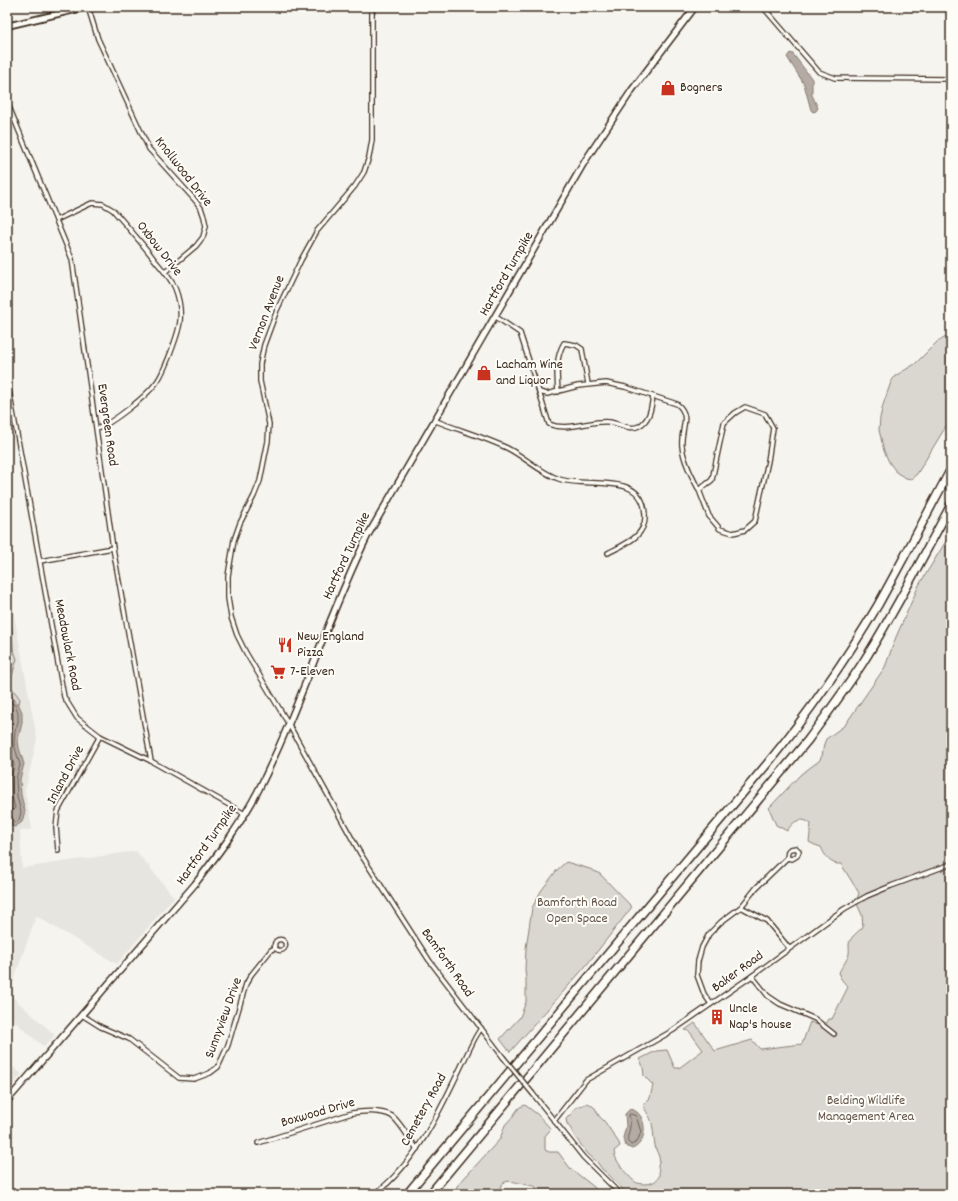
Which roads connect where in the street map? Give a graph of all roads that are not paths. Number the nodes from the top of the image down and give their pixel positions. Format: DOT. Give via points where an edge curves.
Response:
graph roads {
  1 [pos="87,7"];
  2 [pos="372,7"];
  3 [pos="696,7"];
  4 [pos="763,7"];
  5 [pos="7,26"];
  6 [pos="951,79"];
  7 [pos="7,102"];
  8 [pos="56,220"];
  9 [pos="165,272"];
  10 [pos="496,317"];
  11 [pos="8,384"];
  12 [pos="588,384"];
  13 [pos="539,392"];
  14 [pos="558,392"];
  15 [pos="653,397"];
  16 [pos="436,421"];
  17 [pos="97,429"];
  18 [pos="951,469"];
  19 [pos="699,490"];
  20 [pos="951,505"];
  21 [pos="113,548"];
  22 [pos="608,553"];
  23 [pos="40,561"];
  24 [pos="288,723"];
  25 [pos="100,736"];
  26 [pos="151,761"];
  27 [pos="245,814"];
  28 [pos="58,850"];
  29 [pos="787,858"];
  30 [pos="951,864"];
  31 [pos="741,907"];
  32 [pos="275,948"];
  33 [pos="789,948"];
  34 [pos="752,976"];
  35 [pos="711,1004"];
  36 [pos="82,1015"];
  37 [pos="481,1028"];
  38 [pos="834,1034"];
  39 [pos="7,1101"];
  40 [pos="554,1121"];
  41 [pos="258,1143"];
  42 [pos="417,1149"];
  43 [pos="375,1194"];
  44 [pos="407,1194"];
  45 [pos="430,1194"];
  46 [pos="620,1194"];
  1 -- 5 [label="street"];
  1 -- 9 [label="street, Knollwood Drive" via="98,39 149,149 194,199 204,217 206,226 203,237"];
  2 -- 24 [label="street, Vernon Avenue" via="372,140 369,157 364,172 355,186 317,231 304,254 277,310 264,345 260,380 268,424 268,441 256,491 234,540 228,576 229,606 237,635"];
  3 -- 10 [label="main road, Hartford Turnpike" via="638,81 604,131"];
  4 -- 6 [label="street" via="819,72 835,78"];
  7 -- 8 [label="street, Evergreen Road"];
  8 -- 9 [label="street, Oxbow Drive" via="92,204 103,204 113,210"];
  8 -- 17 [label="street, Evergreen Road" via="73,266"];
  9 -- 17 [label="street, Oxbow Drive" via="175,288 180,314 168,361 157,383 148,392"];
  10 -- 13 [label="street" via="520,333"];
  10 -- 16 [label="main road, Hartford Turnpike"];
  11 -- 23 [label="street, Meadowlark Road"];
  12 -- 14 [label="street"];
  12 -- 14 [label="street" via="582,349 564,343 557,363"];
  12 -- 15 [label="street" via="606,383"];
  13 -- 14 [label="street"];
  13 -- 15 [label="street" via="549,424 557,428 609,422 632,428 638,427 649,416"];
  15 -- 19 [label="street" via="677,404 685,414 682,446"];
  16 -- 22 [label="street" via="506,447 546,474 561,480 622,486 635,490 643,500 646,514 644,526 639,535"];
  16 -- 24 [label="main road, Hartford Turnpike" via="353,565"];
  17 -- 21 [label="street, Evergreen Road"];
  18 -- 44 [label="highway" via="873,612 802,720"];
  19 -- 19 [label="street" via="709,516 720,529 733,533 745,530 754,521 773,428 766,414 745,407 724,423 712,480"];
  20 -- 45 [label="highway" via="872,648 808,740"];
  21 -- 23 [label="street"];
  21 -- 26 [label="street, Evergreen Road"];
  23 -- 25 [label="street, Meadowlark Road" via="64,697 77,718"];
  24 -- 27 [label="main road, Hartford Turnpike"];
  24 -- 37 [label="street, Bamforth Road" via="342,822 383,890 429,960"];
  25 -- 26 [label="street, Meadowlark Road"];
  25 -- 28 [label="street, Inland Drive" via="58,810"];
  26 -- 27 [label="street, Meadowlark Road"];
  27 -- 36 [label="main road, Hartford Turnpike" via="196,884"];
  29 -- 31 [label="street" via="756,888"];
  30 -- 33 [label="street, Baker Road" via="867,896"];
  31 -- 33 [label="street" via="767,921"];
  31 -- 35 [label="street" via="709,934 702,947 698,961 698,976 704,994"];
  32 -- 36 [label="street, Sunnyview Drive" via="246,984 228,1045 218,1067 194,1079 178,1078 129,1039 101,1027"];
  33 -- 34 [label="street, Baker Road"];
  34 -- 35 [label="street, Baker Road"];
  34 -- 38 [label="street" via="768,996 815,1019"];
  35 -- 40 [label="street, Baker Road" via="672,1031 586,1080"];
  36 -- 39 [label="main road, Hartford Turnpike"];
  37 -- 40 [label="street, Bamforth Road, bridge"];
  37 -- 42 [label="street, Cemetery Road" via="432,1125"];
  40 -- 46 [label="street, Bamforth Road" via="583,1157"];
  41 -- 42 [label="street, Boxwood Drive" via="363,1111 392,1116"];
  42 -- 43 [label="street, Cemetery Road" via="399,1172"];
}
